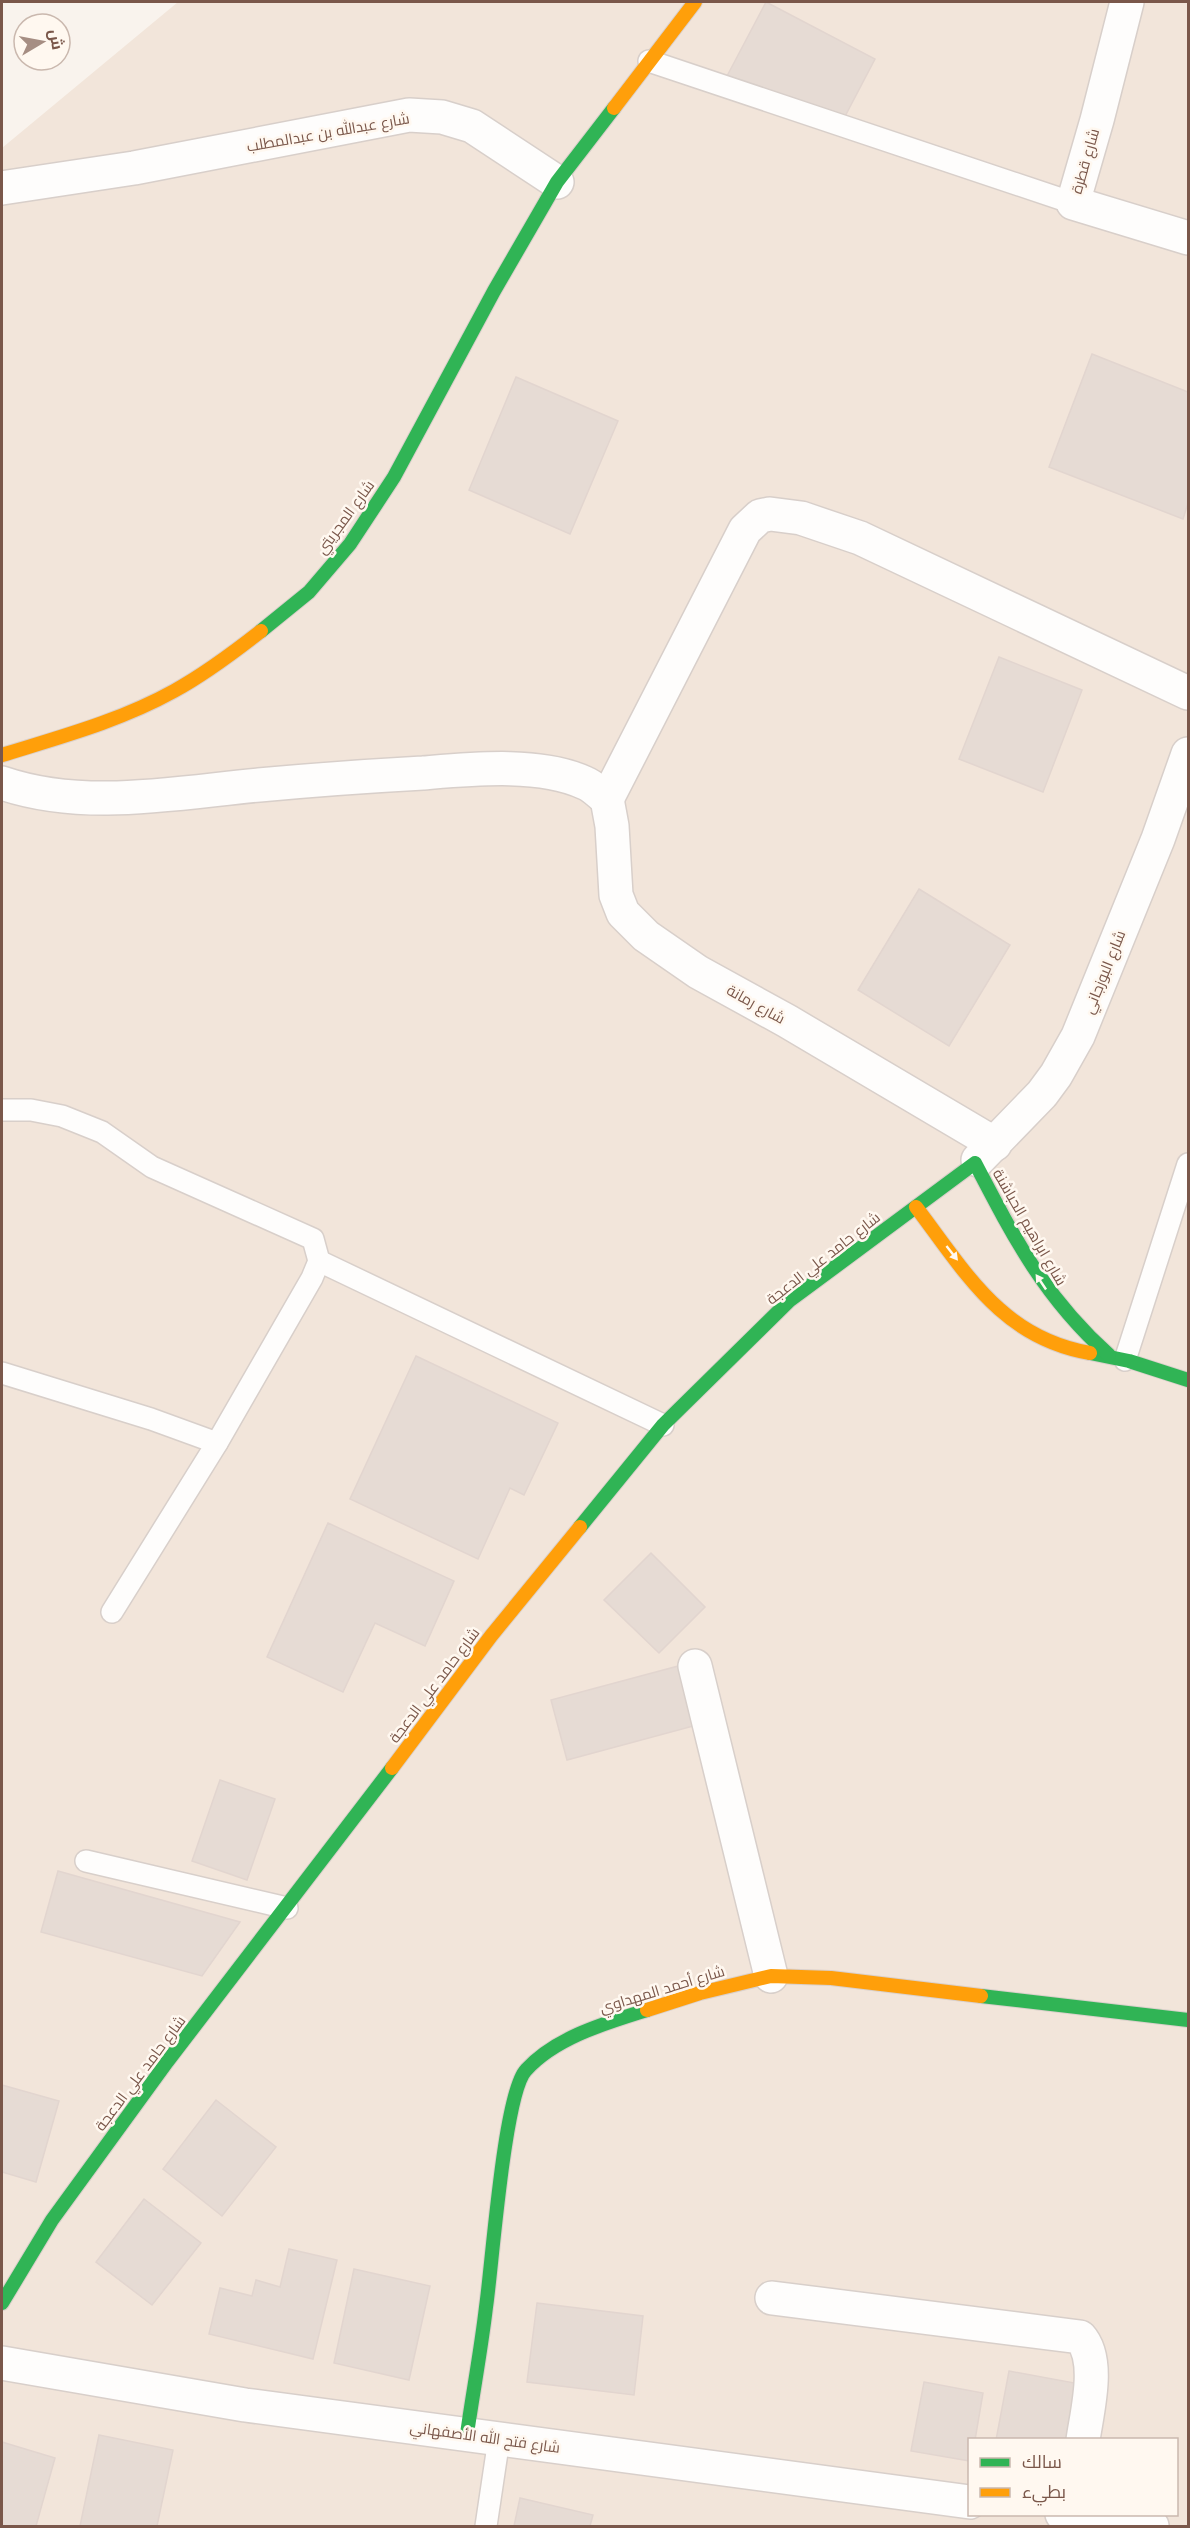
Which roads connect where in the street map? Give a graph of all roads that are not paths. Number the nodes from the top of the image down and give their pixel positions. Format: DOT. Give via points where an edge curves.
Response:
graph roads {
  1 [pos="695,2"];
  2 [pos="1127,2"];
  3 [pos="649,61"];
  4 [pos="557,182"];
  5 [pos="2,188"];
  6 [pos="1073,203"];
  7 [pos="1188,238"];
  8 [pos="1188,693"];
  9 [pos="1188,754"];
  10 [pos="2,755"];
  11 [pos="2,783"];
  12 [pos="607,799"];
  13 [pos="2,1110"];
  14 [pos="985,1154"];
  15 [pos="1188,1164"];
  16 [pos="916,1207"];
  17 [pos="319,1261"];
  18 [pos="1117,1358"];
  19 [pos="2,1372"];
  20 [pos="1188,1380"];
  21 [pos="663,1425"];
  22 [pos="217,1443"];
  23 [pos="112,1612"];
  24 [pos="695,1666"];
  25 [pos="86,1861"];
  26 [pos="287,1908"];
  27 [pos="771,1976"];
  28 [pos="1188,2020"];
  29 [pos="772,2298"];
  30 [pos="2,2303"];
  31 [pos="2,2363"];
  32 [pos="483,2437"];
  33 [pos="1083,2438"];
  34 [pos="968,2502"];
  35 [pos="1077,2516"];
  36 [pos="486,2526"];
  37 [pos="1152,2526"];
  1 -- 3 [label="street"];
  2 -- 6 [label="street, شارع قطرة"];
  3 -- 4 [label="street"];
  3 -- 6 [label="lane"];
  4 -- 5 [label="street, شارع عبدالله بن عبدالمطلب" via="472,126 442,117 409,115 134,168"];
  4 -- 10 [label="street, شارع المجريتي" via="394,477 350,544 309,592 225,660 173,692 103,723"];
  6 -- 7 [label="street, شارع قطرة"];
  8 -- 12 [label="street" via="860,538 801,518 770,514 760,516 744,530"];
  9 -- 14 [label="street, شارع البوزجاني" via="1078,1036 1049,1084"];
  11 -- 12 [label="street" via="58,797 117,797 356,777 527,770 562,774 587,783"];
  12 -- 14 [label="street, شارع رمانة" via="616,895 623,913 645,936 698,972 787,1021"];
  13 -- 17 [label="lane" via="62,1116 102,1132 152,1167 314,1239"];
  14 -- 16 [label="street, شارع حامد علي الدعجة"];
  18 -- 14 [label="street, شارع ابراهيم الحباشنة, one-way" via="1072,1323 1041,1284"];
  15 -- 18 [label="lane"];
  16 -- 18 [label="street, شارع ابراهيم الحباشنة, one-way" via="1005,1315 1054,1345"];
  16 -- 21 [label="street, شارع حامد علي الدعجة" via="789,1300"];
  17 -- 21 [label="lane"];
  17 -- 22 [label="lane"];
  18 -- 20 [label="street, شارع ابراهيم الحباشنة"];
  19 -- 22 [label="lane"];
  21 -- 26 [label="street, شارع حامد علي الدعجة" via="491,1636"];
  22 -- 23 [label="lane"];
  24 -- 27 [label="street"];
  25 -- 26 [label="lane"];
  26 -- 30 [label="street, شارع حامد علي الدعجة" via="167,2062 52,2220"];
  27 -- 28 [label="street, شارع أحمد المهداوي" via="831,1978"];
  27 -- 32 [label="street, شارع أحمد المهداوي" via="700,1993 598,2026 556,2046 524,2071 510,2112 486,2309"];
  29 -- 33 [label="street" via="1080,2337 1088,2346 1091,2370"];
  31 -- 32 [label="street, شارع فتح الله الأصفهاني" via="245,2405"];
  32 -- 34 [label="street, شارع فتح الله الأصفهاني"];
  32 -- 36 [label="lane"];
  35 -- 37 [label="street"];
}
